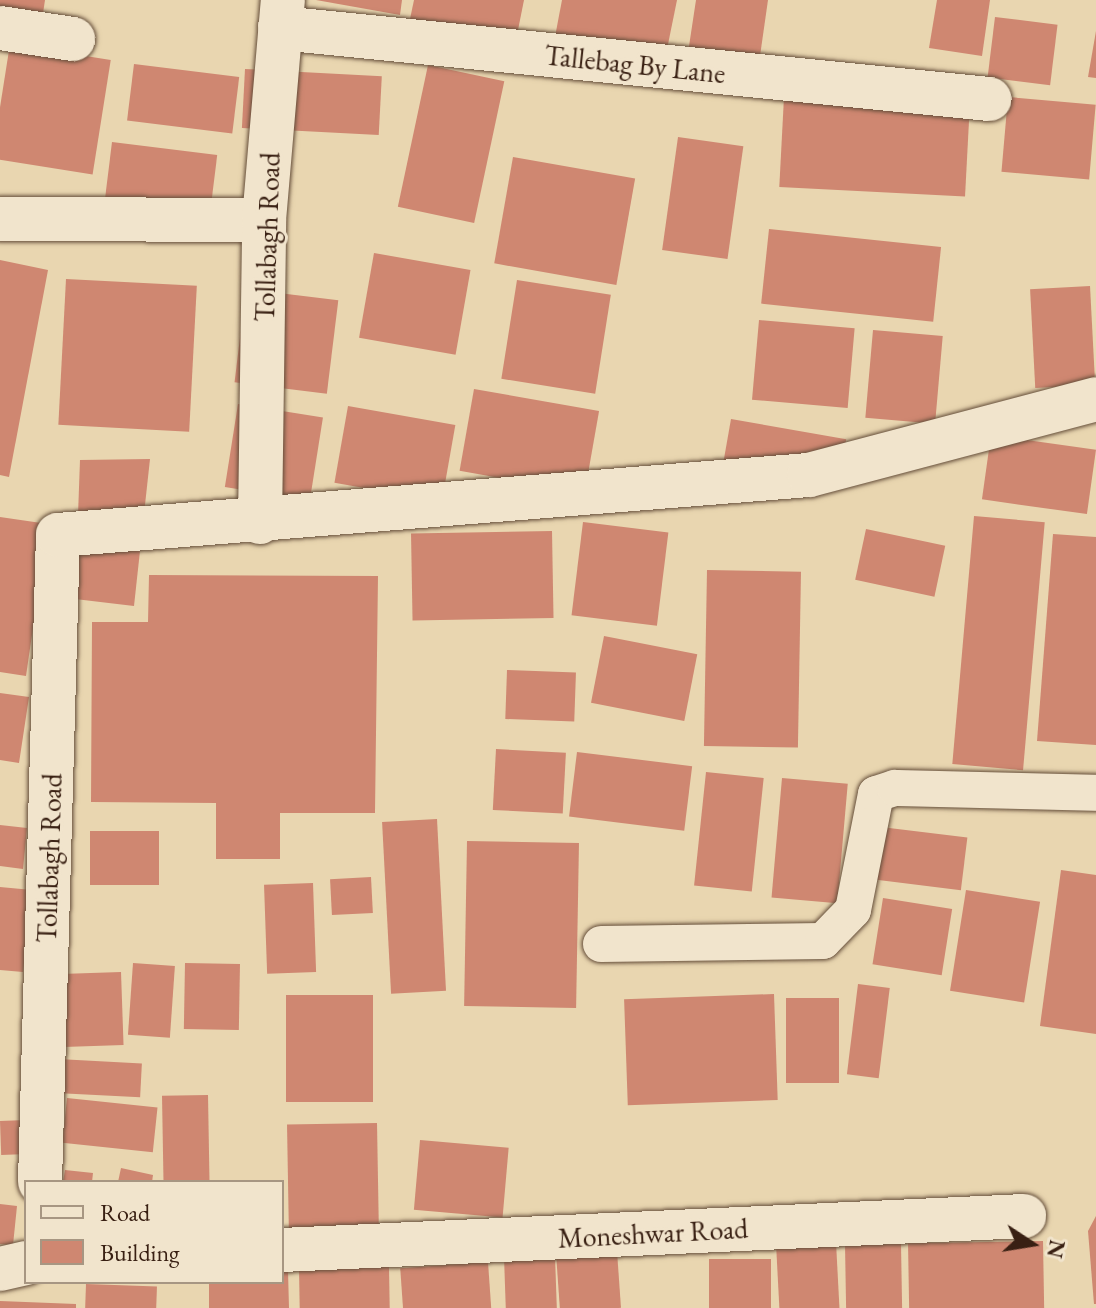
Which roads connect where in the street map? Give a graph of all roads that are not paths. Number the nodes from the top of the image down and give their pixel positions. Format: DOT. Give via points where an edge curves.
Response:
graph roads {
  1 [pos="281,14"];
  2 [pos="0,28"];
  3 [pos="73,39"];
  4 [pos="989,99"];
  5 [pos="0,219"];
  6 [pos="264,220"];
  7 [pos="1096,399"];
  8 [pos="260,522"];
  9 [pos="1096,793"];
  10 [pos="601,944"];
  11 [pos="40,1180"];
  12 [pos="1024,1216"];
  13 [pos="284,1250"];
  14 [pos="24,1263"];
  15 [pos="0,1269"];
  1 -- 4 [label="street, Tallebag By Lane"];
  1 -- 6 [label="street, Tollabagh Road"];
  2 -- 3 [label="street"];
  5 -- 6 [label="street"];
  6 -- 8 [label="street, Tollabagh Road"];
  7 -- 8 [label="street" via="809,475"];
  8 -- 11 [label="street, Tollabagh Road" via="58,535"];
  9 -- 10 [label="lane" via="937,788 876,794 853,910 823,941"];
  12 -- 13 [label="street, Moneshwar Road"];
  14 -- 15 [label="street"];
}
